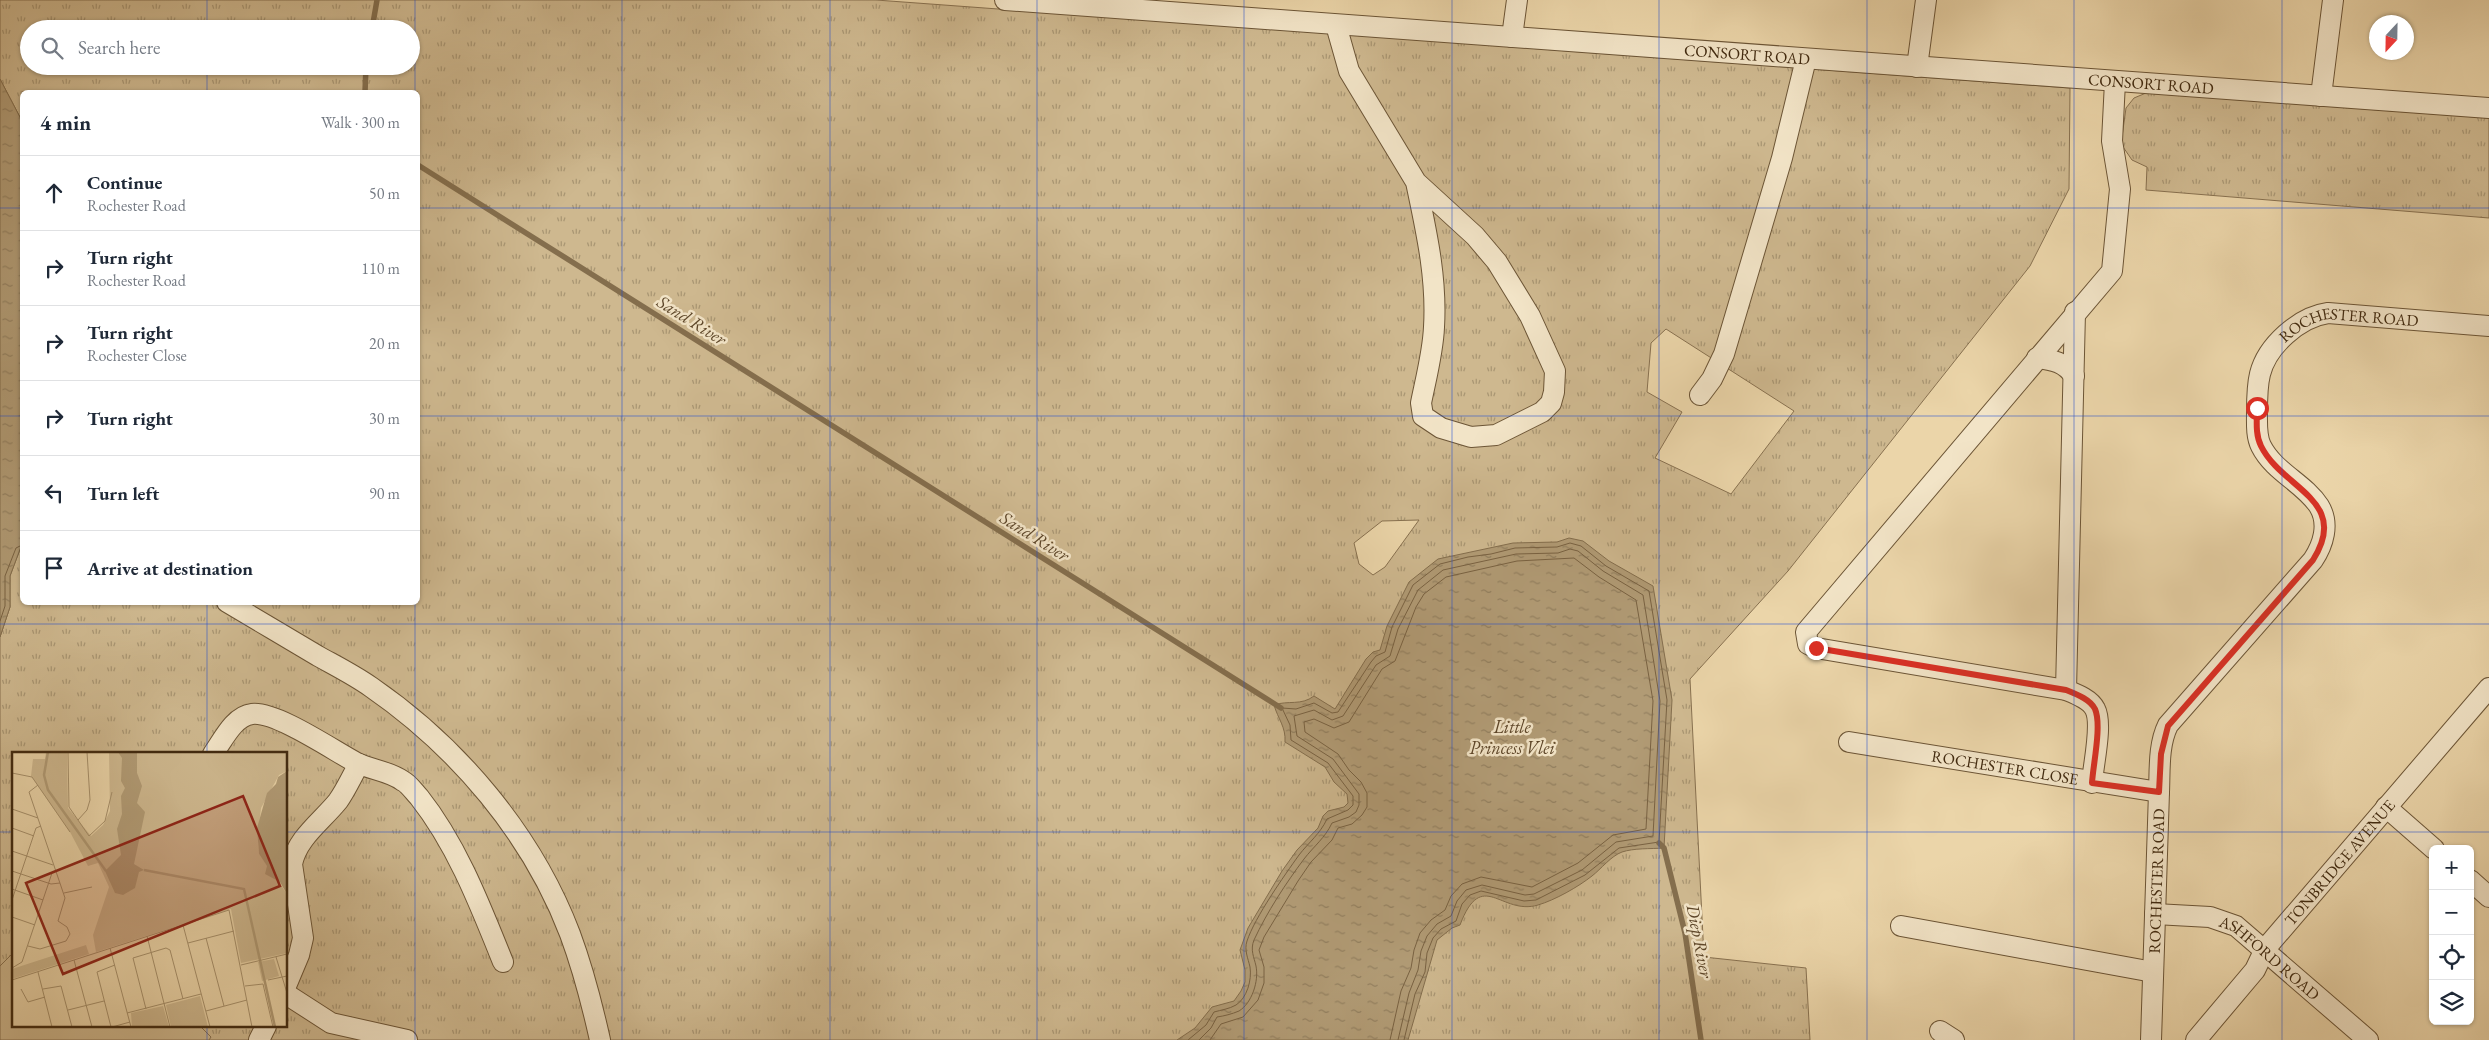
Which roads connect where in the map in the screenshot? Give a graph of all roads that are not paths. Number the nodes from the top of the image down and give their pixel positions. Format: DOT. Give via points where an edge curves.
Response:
graph roads {
  1 [pos="1005,0"];
  2 [pos="1517,0"];
  3 [pos="1926,0"];
  4 [pos="2333,0"];
  5 [pos="1109,4"];
  6 [pos="1336,24"];
  7 [pos="1512,37"];
  8 [pos="1806,59"];
  9 [pos="1917,67"];
  10 [pos="2115,82"];
  11 [pos="2321,96"];
  12 [pos="2489,108"];
  13 [pos="1416,182"];
  14 [pos="2075,312"];
  15 [pos="2489,326"];
  16 [pos="2037,358"];
  17 [pos="2074,376"];
  18 [pos="1700,395"];
  19 [pos="235,605"];
  20 [pos="2489,688"];
  21 [pos="2066,690"];
  22 [pos="1849,742"];
  23 [pos="214,752"];
  24 [pos="359,764"];
  25 [pos="2092,783"];
  26 [pos="2159,792"];
  27 [pos="2386,807"];
  28 [pos="2429,845"];
  29 [pos="2474,884"];
  30 [pos="2489,897"];
  31 [pos="2155,914"];
  32 [pos="1901,926"];
  33 [pos="2265,949"];
  34 [pos="503,962"];
  35 [pos="2153,972"];
  36 [pos="288,982"];
  37 [pos="288,995"];
  38 [pos="265,1028"];
  39 [pos="260,1040"];
  40 [pos="407,1040"];
  41 [pos="600,1040"];
  42 [pos="2151,1040"];
  43 [pos="2196,1040"];
  44 [pos="2368,1040"];
  1 -- 5 [label="street, CONSORT ROAD"];
  2 -- 7 [label="street"];
  3 -- 9 [label="street"];
  4 -- 11 [label="street"];
  5 -- 6 [label="street, CONSORT ROAD"];
  6 -- 7 [label="street, CONSORT ROAD"];
  6 -- 13 [label="street" via="1349,71"];
  7 -- 8 [label="street, CONSORT ROAD"];
  8 -- 9 [label="street, CONSORT ROAD"];
  8 -- 18 [label="street" via="1782,158 1724,354 1712,380"];
  9 -- 10 [label="street, CONSORT ROAD"];
  10 -- 11 [label="street, CONSORT ROAD"];
  10 -- 14 [label="street" via="2112,141 2120,189 2112,271"];
  11 -- 12 [label="street, CONSORT ROAD"];
  13 -- 13 [label="street" via="1475,236 1497,262 1530,316 1555,371 1551,403 1542,412 1496,435 1483,437 1457,433 1430,422 1422,413 1421,402 1434,327 1434,290 1429,236"];
  14 -- 16 [label="street"];
  14 -- 17 [label="street"];
  15 -- 26 [label="street, ROCHESTER ROAD" via="2328,312 2303,321 2274,347 2260,374 2258,438 2273,464 2319,506 2324,538 2313,560 2168,726 2161,754"];
  16 -- 17 [label="street" via="2060,363"];
  16 -- 21 [label="street" via="1806,632 1805,638 1816,648"];
  17 -- 21 [label="street"];
  19 -- 41 [label="street" via="370,686 444,745 473,777 521,840 548,884 579,960"];
  20 -- 27 [label="street, TONBRIDGE AVENUE"];
  21 -- 25 [label="street" via="2082,696 2094,708 2098,721"];
  22 -- 25 [label="street, ROCHESTER CLOSE"];
  23 -- 24 [label="street" via="233,725 251,714 265,715"];
  24 -- 34 [label="street" via="404,781 439,824 466,876"];
  24 -- 36 [label="street" via="338,801 302,841 294,855 292,864 303,938"];
  25 -- 26 [label="street, ROCHESTER CLOSE"];
  26 -- 31 [label="street, ROCHESTER ROAD"];
  27 -- 28 [label="street"];
  27 -- 33 [label="street, TONBRIDGE AVENUE"];
  29 -- 30 [label="street"];
  31 -- 33 [label="street, ASHFORD ROAD" via="2210,916 2243,930"];
  31 -- 35 [label="street, ROCHESTER ROAD"];
  32 -- 35 [label="street"];
  33 -- 43 [label="street, TONBRIDGE AVENUE" via="2256,970"];
  33 -- 44 [label="street, ASHFORD ROAD"];
  35 -- 42 [label="street, ROCHESTER ROAD"];
  37 -- 40 [label="street" via="331,1023"];
  38 -- 39 [label="street"];
}
